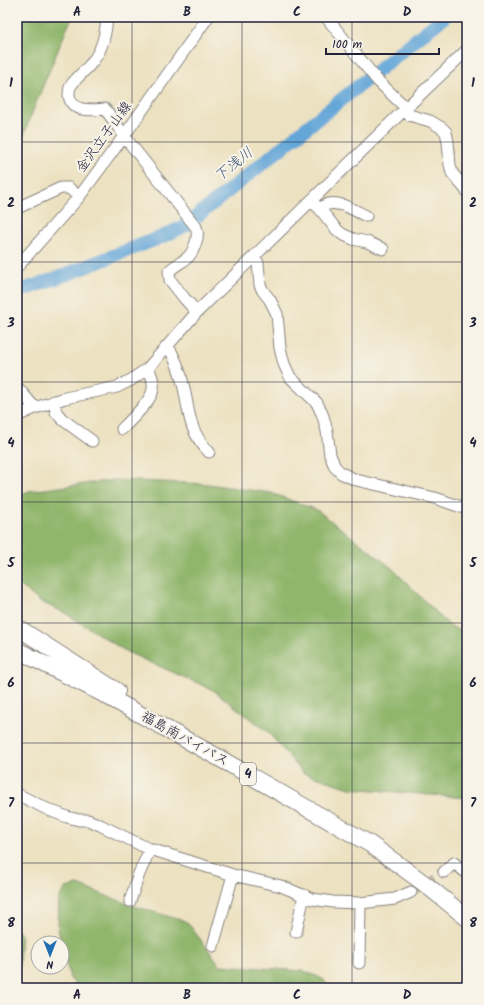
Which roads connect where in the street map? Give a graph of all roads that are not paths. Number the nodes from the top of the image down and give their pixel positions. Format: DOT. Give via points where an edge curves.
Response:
graph roads {
  1 [pos="107,17"];
  2 [pos="208,17"];
  3 [pos="326,17"];
  4 [pos="467,50"];
  5 [pos="406,108"];
  6 [pos="124,136"];
  7 [pos="467,191"];
  8 [pos="79,197"];
  9 [pos="311,201"];
  10 [pos="17,208"];
  11 [pos="320,209"];
  12 [pos="366,216"];
  13 [pos="383,249"];
  14 [pos="254,256"];
  15 [pos="17,268"];
  16 [pos="197,312"];
  17 [pos="168,346"];
  18 [pos="148,368"];
  19 [pos="17,387"];
  20 [pos="54,401"];
  21 [pos="34,408"];
  22 [pos="17,416"];
  23 [pos="122,430"];
  24 [pos="92,441"];
  25 [pos="209,452"];
  26 [pos="467,509"];
  27 [pos="17,627"];
  28 [pos="17,638"];
  29 [pos="17,650"];
  30 [pos="17,655"];
  31 [pos="105,695"];
  32 [pos="132,700"];
  33 [pos="17,794"];
  34 [pos="150,849"];
  35 [pos="444,872"];
  36 [pos="467,872"];
  37 [pos="233,875"];
  38 [pos="411,892"];
  39 [pos="304,895"];
  40 [pos="130,901"];
  41 [pos="360,903"];
  42 [pos="467,905"];
  43 [pos="467,918"];
  44 [pos="296,932"];
  45 [pos="213,946"];
  46 [pos="359,963"];
  1 -- 6 [label="street" via="103,42 96,58 71,85 69,99 79,109 105,109"];
  2 -- 6 [label="street, 金沢立子山線"];
  3 -- 5 [label="street" via="374,76"];
  4 -- 5 [label="street"];
  5 -- 7 [label="street" via="409,115 430,121 446,132 452,173"];
  5 -- 9 [label="street"];
  6 -- 8 [label="street, 金沢立子山線"];
  6 -- 16 [label="street" via="198,232 194,250 183,262 169,271 170,280"];
  8 -- 10 [label="street" via="70,188 61,188"];
  8 -- 15 [label="street, 金沢立子山線"];
  9 -- 11 [label="street"];
  9 -- 14 [label="street"];
  11 -- 12 [label="street" via="328,204 336,204"];
  11 -- 13 [label="street" via="342,234"];
  14 -- 16 [label="street"];
  14 -- 26 [label="street" via="258,263 260,286 277,314 284,364 290,377 317,403 323,416 330,455 335,467 356,480 435,498"];
  16 -- 17 [label="street"];
  17 -- 18 [label="street"];
  17 -- 25 [label="street" via="178,366 194,431"];
  18 -- 20 [label="street" via="117,387"];
  18 -- 23 [label="street" via="154,384 152,393"];
  19 -- 21 [label="street"];
  20 -- 21 [label="street"];
  20 -- 24 [label="street" via="56,412 62,419"];
  21 -- 22 [label="street"];
  27 -- 32 [label="highway"];
  28 -- 32 [label="highway, 福島南バイパス / 4"];
  29 -- 31 [label="highway, 福島南バイパス / 4"];
  30 -- 31 [label="highway"];
  31 -- 43 [label="highway, 福島南バイパス / 4" via="370,844"];
  32 -- 42 [label="highway, 福島南バイパス / 4" via="334,813 423,870"];
  33 -- 34 [label="street" via="67,817 88,820"];
  34 -- 37 [label="street"];
  34 -- 40 [label="street" via="138,874"];
  35 -- 36 [label="street" via="454,863"];
  37 -- 39 [label="street" via="281,886"];
  37 -- 45 [label="street"];
  38 -- 41 [label="street" via="395,898"];
  39 -- 41 [label="street" via="312,899"];
  39 -- 44 [label="street"];
  41 -- 46 [label="street"];
}
